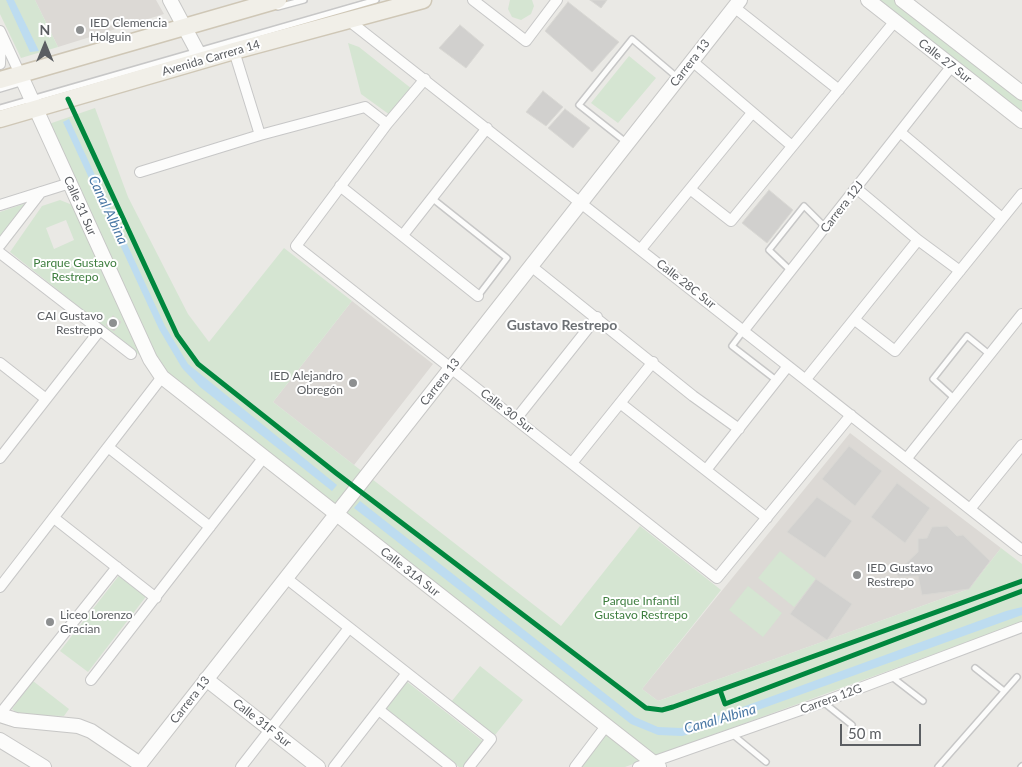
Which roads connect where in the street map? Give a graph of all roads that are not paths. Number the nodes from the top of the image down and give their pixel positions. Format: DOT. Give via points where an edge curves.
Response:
graph roads {
  1 [pos="170,0"];
  2 [pos="278,0"];
  3 [pos="304,0"];
  4 [pos="376,0"];
  5 [pos="423,0"];
  6 [pos="473,0"];
  7 [pos="557,0"];
  8 [pos="868,0"];
  9 [pos="902,0"];
  10 [pos="737,3"];
  11 [pos="348,20"];
  12 [pos="895,22"];
  13 [pos="186,30"];
  14 [pos="1,32"];
  15 [pos="158,42"];
  16 [pos="234,51"];
  17 [pos="200,55"];
  18 [pos="692,61"];
  19 [pos="0,64"];
  20 [pos="951,67"];
  21 [pos="25,78"];
  22 [pos="678,78"];
  23 [pos="425,79"];
  24 [pos="0,80"];
  25 [pos="0,89"];
  26 [pos="839,90"];
  27 [pos="1022,93"];
  28 [pos="34,103"];
  29 [pos="0,108"];
  30 [pos="752,114"];
  31 [pos="0,119"];
  32 [pos="1022,121"];
  33 [pos="387,124"];
  34 [pos="487,128"];
  35 [pos="900,132"];
  36 [pos="260,134"];
  37 [pos="627,144"];
  38 [pos="792,146"];
  39 [pos="140,172"];
  40 [pos="70,183"];
  41 [pos="340,186"];
  42 [pos="856,188"];
  43 [pos="690,189"];
  44 [pos="41,192"];
  45 [pos="1022,194"];
  46 [pos="433,199"];
  47 [pos="581,202"];
  48 [pos="0,205"];
  49 [pos="1002,218"];
  50 [pos="826,227"];
  51 [pos="403,235"];
  52 [pos="918,240"];
  53 [pos="0,245"];
  54 [pos="641,249"];
  55 [pos="0,253"];
  56 [pos="531,266"];
  57 [pos="791,271"];
  58 [pos="960,271"];
  59 [pos="478,296"];
  60 [pos="1021,317"];
  61 [pos="597,318"];
  62 [pos="855,320"];
  63 [pos="100,330"];
  64 [pos="744,330"];
  65 [pos="131,354"];
  66 [pos="990,354"];
  67 [pos="653,362"];
  68 [pos="0,363"];
  69 [pos="788,366"];
  70 [pos="451,367"];
  71 [pos="162,378"];
  72 [pos="806,379"];
  73 [pos="777,381"];
  74 [pos="955,398"];
  75 [pos="46,400"];
  76 [pos="620,403"];
  77 [pos="851,415"];
  78 [pos="513,422"];
  79 [pos="739,429"];
  80 [pos="108,447"];
  81 [pos="1021,448"];
  82 [pos="264,457"];
  83 [pos="0,458"];
  84 [pos="908,458"];
  85 [pos="572,463"];
  86 [pos="706,470"];
  87 [pos="970,509"];
  88 [pos="336,514"];
  89 [pos="54,518"];
  90 [pos="767,518"];
  91 [pos="210,527"];
  92 [pos="1022,550"];
  93 [pos="117,567"];
  94 [pos="286,578"];
  95 [pos="0,587"];
  96 [pos="156,598"];
  97 [pos="1022,627"];
  98 [pos="350,628"];
  99 [pos="975,668"];
  100 [pos="407,674"];
  101 [pos="892,676"];
  102 [pos="1017,677"];
  103 [pos="206,679"];
  104 [pos="91,680"];
  105 [pos="1004,691"];
  106 [pos="923,701"];
  107 [pos="823,702"];
  108 [pos="379,710"];
  109 [pos="0,715"];
  110 [pos="852,725"];
  111 [pos="606,726"];
  112 [pos="270,730"];
  113 [pos="732,734"];
  114 [pos="0,740"];
  115 [pos="766,762"];
  116 [pos="656,764"];
  117 [pos="142,765"];
  118 [pos="44,767"];
  119 [pos="241,767"];
  120 [pos="318,767"];
  121 [pos="334,767"];
  122 [pos="451,767"];
  123 [pos="469,767"];
  124 [pos="575,767"];
  125 [pos="638,767"];
  126 [pos="938,767"];
  1 -- 13 [label="street"];
  2 -- 13 [label="main road"];
  3 -- 13 [label="lane"];
  4 -- 17 [label="lane"];
  5 -- 11 [label="main road, Avenida Carrera 14"];
  6 -- 7 [label="street" via="526,41"];
  8 -- 12 [label="street, Calle 27 Sur"];
  9 -- 27 [label="street, Calle 27 Sur"];
  10 -- 18 [label="street, Carrera 13"];
  10 -- 26 [label="street"];
  11 -- 16 [label="main road, Avenida Carrera 14"];
  11 -- 23 [label="street, Calle 28C Sur"];
  12 -- 20 [label="street, Calle 27 Sur"];
  12 -- 26 [label="street"];
  13 -- 15 [label="lane"];
  13 -- 17 [label="street"];
  13 -- 21 [label="main road"];
  14 -- 19 [label="street, Calle 31 Sur"];
  14 -- 21 [label="street, Calle 31 Sur"];
  16 -- 17 [label="main road, Avenida Carrera 14"];
  16 -- 36 [label="street"];
  17 -- 28 [label="main road, Avenida Carrera 14"];
  18 -- 22 [label="street, Carrera 13"];
  18 -- 30 [label="street"];
  20 -- 32 [label="street, Calle 27 Sur"];
  20 -- 35 [label="street, Carrera 12J"];
  21 -- 24 [label="main road"];
  21 -- 25 [label="lane"];
  21 -- 28 [label="street, Calle 31 Sur"];
  22 -- 37 [label="street, Carrera 13"];
  22 -- 37 [label="lane" via="632,39 579,105"];
  23 -- 33 [label="street"];
  23 -- 34 [label="street, Calle 28C Sur"];
  26 -- 38 [label="street"];
  28 -- 29 [label="lane"];
  28 -- 31 [label="main road, Avenida Carrera 14"];
  28 -- 40 [label="street, Calle 31 Sur"];
  30 -- 38 [label="street"];
  30 -- 43 [label="street"];
  33 -- 36 [label="street" via="365,107"];
  33 -- 41 [label="street"];
  34 -- 46 [label="street"];
  34 -- 47 [label="street, Calle 28C Sur"];
  35 -- 42 [label="street, Carrera 12J"];
  35 -- 49 [label="street"];
  36 -- 39 [label="street"];
  37 -- 47 [label="street, Carrera 13"];
  38 -- 43 [label="street" via="731,221"];
  40 -- 44 [label="street"];
  40 -- 71 [label="street, Calle 31 Sur" via="150,359"];
  41 -- 51 [label="street"];
  41 -- 70 [label="street, Calle 30 Sur" via="296,246"];
  42 -- 50 [label="street, Carrera 12J"];
  42 -- 52 [label="street"];
  43 -- 54 [label="street"];
  44 -- 48 [label="street"];
  44 -- 53 [label="street"];
  45 -- 49 [label="street"];
  46 -- 51 [label="street"];
  46 -- 59 [label="lane" via="507,258"];
  47 -- 54 [label="street, Calle 28C Sur"];
  47 -- 56 [label="street, Carrera 13"];
  49 -- 58 [label="street"];
  50 -- 57 [label="street, Carrera 12J"];
  50 -- 57 [label="lane" via="804,206 769,250"];
  51 -- 59 [label="street"];
  52 -- 58 [label="street"];
  52 -- 62 [label="street"];
  54 -- 64 [label="street, Calle 28C Sur"];
  55 -- 63 [label="street"];
  56 -- 61 [label="street"];
  56 -- 70 [label="street, Carrera 13"];
  57 -- 64 [label="street, Carrera 12J"];
  58 -- 62 [label="street" via="895,351"];
  60 -- 66 [label="street"];
  61 -- 67 [label="street"];
  61 -- 78 [label="street"];
  62 -- 72 [label="street"];
  63 -- 65 [label="street"];
  63 -- 75 [label="street"];
  64 -- 69 [label="street, Calle 28C Sur"];
  64 -- 73 [label="lane, Carrera 12J" via="732,346"];
  66 -- 74 [label="street"];
  66 -- 74 [label="lane" via="967,336 933,379"];
  67 -- 76 [label="street"];
  67 -- 79 [label="street"];
  68 -- 75 [label="street"];
  69 -- 72 [label="street, Calle 28C Sur"];
  69 -- 73 [label="street"];
  70 -- 78 [label="street, Calle 30 Sur"];
  70 -- 88 [label="street, Carrera 13"];
  71 -- 80 [label="street"];
  71 -- 82 [label="street, Calle 31A Sur"];
  72 -- 77 [label="street, Calle 28C Sur"];
  73 -- 79 [label="street"];
  74 -- 84 [label="street"];
  75 -- 83 [label="street"];
  76 -- 85 [label="street"];
  76 -- 86 [label="street"];
  77 -- 84 [label="street, Calle 28C Sur"];
  77 -- 90 [label="street"];
  78 -- 85 [label="street, Calle 30 Sur"];
  79 -- 86 [label="street"];
  80 -- 89 [label="street"];
  80 -- 91 [label="street"];
  81 -- 87 [label="street"];
  82 -- 88 [label="street, Calle 31A Sur"];
  82 -- 91 [label="street"];
  84 -- 87 [label="street, Calle 28C Sur"];
  85 -- 90 [label="street, Calle 30 Sur" via="610,498 717,578"];
  86 -- 90 [label="street"];
  87 -- 92 [label="street, Calle 28C Sur"];
  88 -- 94 [label="street, Carrera 13"];
  88 -- 111 [label="street, Calle 31A Sur"];
  89 -- 93 [label="street"];
  89 -- 95 [label="street"];
  91 -- 96 [label="street"];
  93 -- 96 [label="street"];
  93 -- 109 [label="street"];
  94 -- 98 [label="street"];
  94 -- 103 [label="street, Carrera 13"];
  96 -- 104 [label="street"];
  97 -- 101 [label="street, Carrera 12G"];
  98 -- 100 [label="street"];
  98 -- 112 [label="street"];
  99 -- 105 [label="lane"];
  100 -- 108 [label="street"];
  100 -- 123 [label="street" via="491,739"];
  101 -- 106 [label="lane"];
  101 -- 107 [label="street, Carrera 12G"];
  102 -- 105 [label="lane"];
  103 -- 112 [label="street, Calle 31F Sur"];
  103 -- 117 [label="street, Carrera 13"];
  105 -- 126 [label="lane"];
  107 -- 110 [label="lane"];
  107 -- 113 [label="street, Carrera 12G"];
  108 -- 121 [label="street"];
  108 -- 122 [label="street"];
  109 -- 117 [label="street" via="16,720 78,726"];
  111 -- 116 [label="street, Calle 31A Sur"];
  111 -- 124 [label="street"];
  112 -- 119 [label="street"];
  112 -- 120 [label="street, Calle 31F Sur"];
  113 -- 115 [label="lane"];
  113 -- 116 [label="street, Carrera 12G"];
  114 -- 118 [label="street"];
  116 -- 125 [label="street, Carrera 12G"];
}
